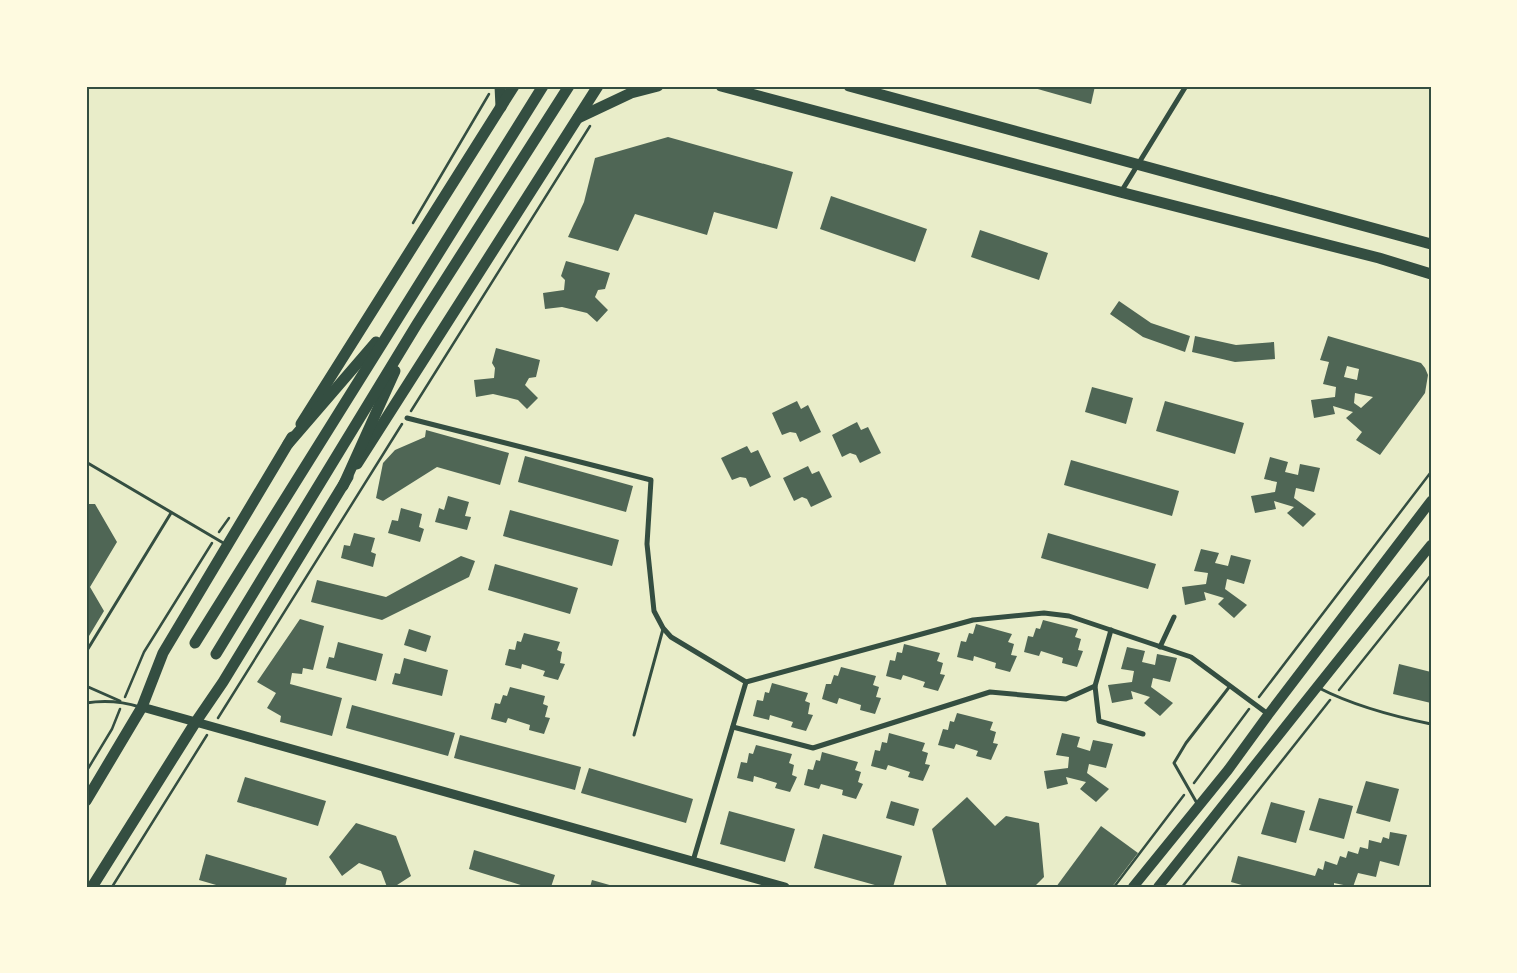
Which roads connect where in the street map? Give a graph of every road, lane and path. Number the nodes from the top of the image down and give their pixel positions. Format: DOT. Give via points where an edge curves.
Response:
graph roads {
  1 [pos="500,86"];
  2 [pos="514,86"];
  3 [pos="543,86"];
  4 [pos="569,86"];
  5 [pos="598,86"];
  6 [pos="658,86"];
  7 [pos="722,86"];
  8 [pos="849,86"];
  9 [pos="1186,86"];
  10 [pos="501,107"];
  11 [pos="578,118"];
  12 [pos="592,122"];
  13 [pos="1137,165"];
  14 [pos="1120,192"];
  15 [pos="1431,244"];
  16 [pos="1431,274"];
  17 [pos="400,314"];
  18 [pos="417,324"];
  19 [pos="406,418"];
  20 [pos="288,444"];
  21 [pos="86,462"];
  22 [pos="1431,472"];
  23 [pos="343,486"];
  24 [pos="1431,501"];
  25 [pos="171,512"];
  26 [pos="1431,545"];
  27 [pos="228,546"];
  28 [pos="1431,576"];
  29 [pos="1174,617"];
  30 [pos="663,628"];
  31 [pos="1111,630"];
  32 [pos="195,642"];
  33 [pos="1160,647"];
  34 [pos="86,652"];
  35 [pos="216,654"];
  36 [pos="746,682"];
  37 [pos="86,686"];
  38 [pos="1095,686"];
  39 [pos="1230,686"];
  40 [pos="1316,687"];
  41 [pos="1334,696"];
  42 [pos="123,702"];
  43 [pos="86,703"];
  44 [pos="1254,704"];
  45 [pos="142,707"];
  46 [pos="1268,715"];
  47 [pos="195,723"];
  48 [pos="1431,724"];
  49 [pos="212,727"];
  50 [pos="733,727"];
  51 [pos="1143,734"];
  52 [pos="634,735"];
  53 [pos="1189,789"];
  54 [pos="86,800"];
  55 [pos="1198,805"];
  56 [pos="693,862"];
  57 [pos="92,887"];
  58 [pos="112,887"];
  59 [pos="785,887"];
  60 [pos="1114,887"];
  61 [pos="1133,887"];
  62 [pos="1158,887"];
  63 [pos="1182,887"];
  1 -- 10 [label="main road"];
  2 -- 10 [label="main road"];
  3 -- 17 [label="main road"];
  4 -- 18 [label="main road"];
  5 -- 11 [label="main road"];
  6 -- 11 [label="main road" via="631,93"];
  7 -- 14 [label="main road"];
  8 -- 13 [label="main road"];
  9 -- 13 [label="street"];
  10 -- 20 [label="main road"];
  11 -- 23 [label="main road"];
  12 -- 19 [label="path"];
  13 -- 14 [label="street"];
  13 -- 15 [label="main road"];
  14 -- 16 [label="main road"];
  17 -- 20 [label="main road"];
  17 -- 32 [label="main road"];
  18 -- 23 [label="main road"];
  18 -- 35 [label="main road"];
  19 -- 30 [label="street" via="651,480 647,544 654,611"];
  19 -- 49 [label="path"];
  20 -- 27 [label="main road"];
  21 -- 25 [label="lane"];
  22 -- 44 [label="path"];
  23 -- 47 [label="main road"];
  24 -- 46 [label="main road"];
  25 -- 27 [label="lane"];
  25 -- 34 [label="lane"];
  26 -- 40 [label="main road"];
  27 -- 45 [label="main road" via="163,653"];
  28 -- 41 [label="path"];
  29 -- 33 [label="street"];
  30 -- 36 [label="street" via="671,637"];
  30 -- 52 [label="lane"];
  31 -- 33 [label="street"];
  31 -- 36 [label="street" via="1069,616 1044,613 973,620"];
  31 -- 38 [label="street"];
  33 -- 39 [label="street" via="1191,657"];
  36 -- 50 [label="street"];
  37 -- 42 [label="lane"];
  38 -- 50 [label="street" via="1066,699 990,692 813,748"];
  38 -- 51 [label="street" via="1099,721"];
  39 -- 44 [label="street"];
  39 -- 53 [label="lane" via="1174,762"];
  40 -- 41 [label="lane"];
  40 -- 62 [label="main road"];
  41 -- 48 [label="lane" via="1392,716"];
  41 -- 63 [label="path"];
  42 -- 43 [label="lane"];
  42 -- 45 [label="lane"];
  44 -- 46 [label="street"];
  44 -- 53 [label="path"];
  45 -- 47 [label="street"];
  45 -- 54 [label="main road"];
  46 -- 55 [label="main road"];
  47 -- 49 [label="street"];
  47 -- 57 [label="main road"];
  49 -- 56 [label="street"];
  49 -- 58 [label="path"];
  50 -- 56 [label="street"];
  53 -- 55 [label="lane"];
  53 -- 60 [label="path"];
  55 -- 61 [label="main road"];
  56 -- 59 [label="street"];
}
